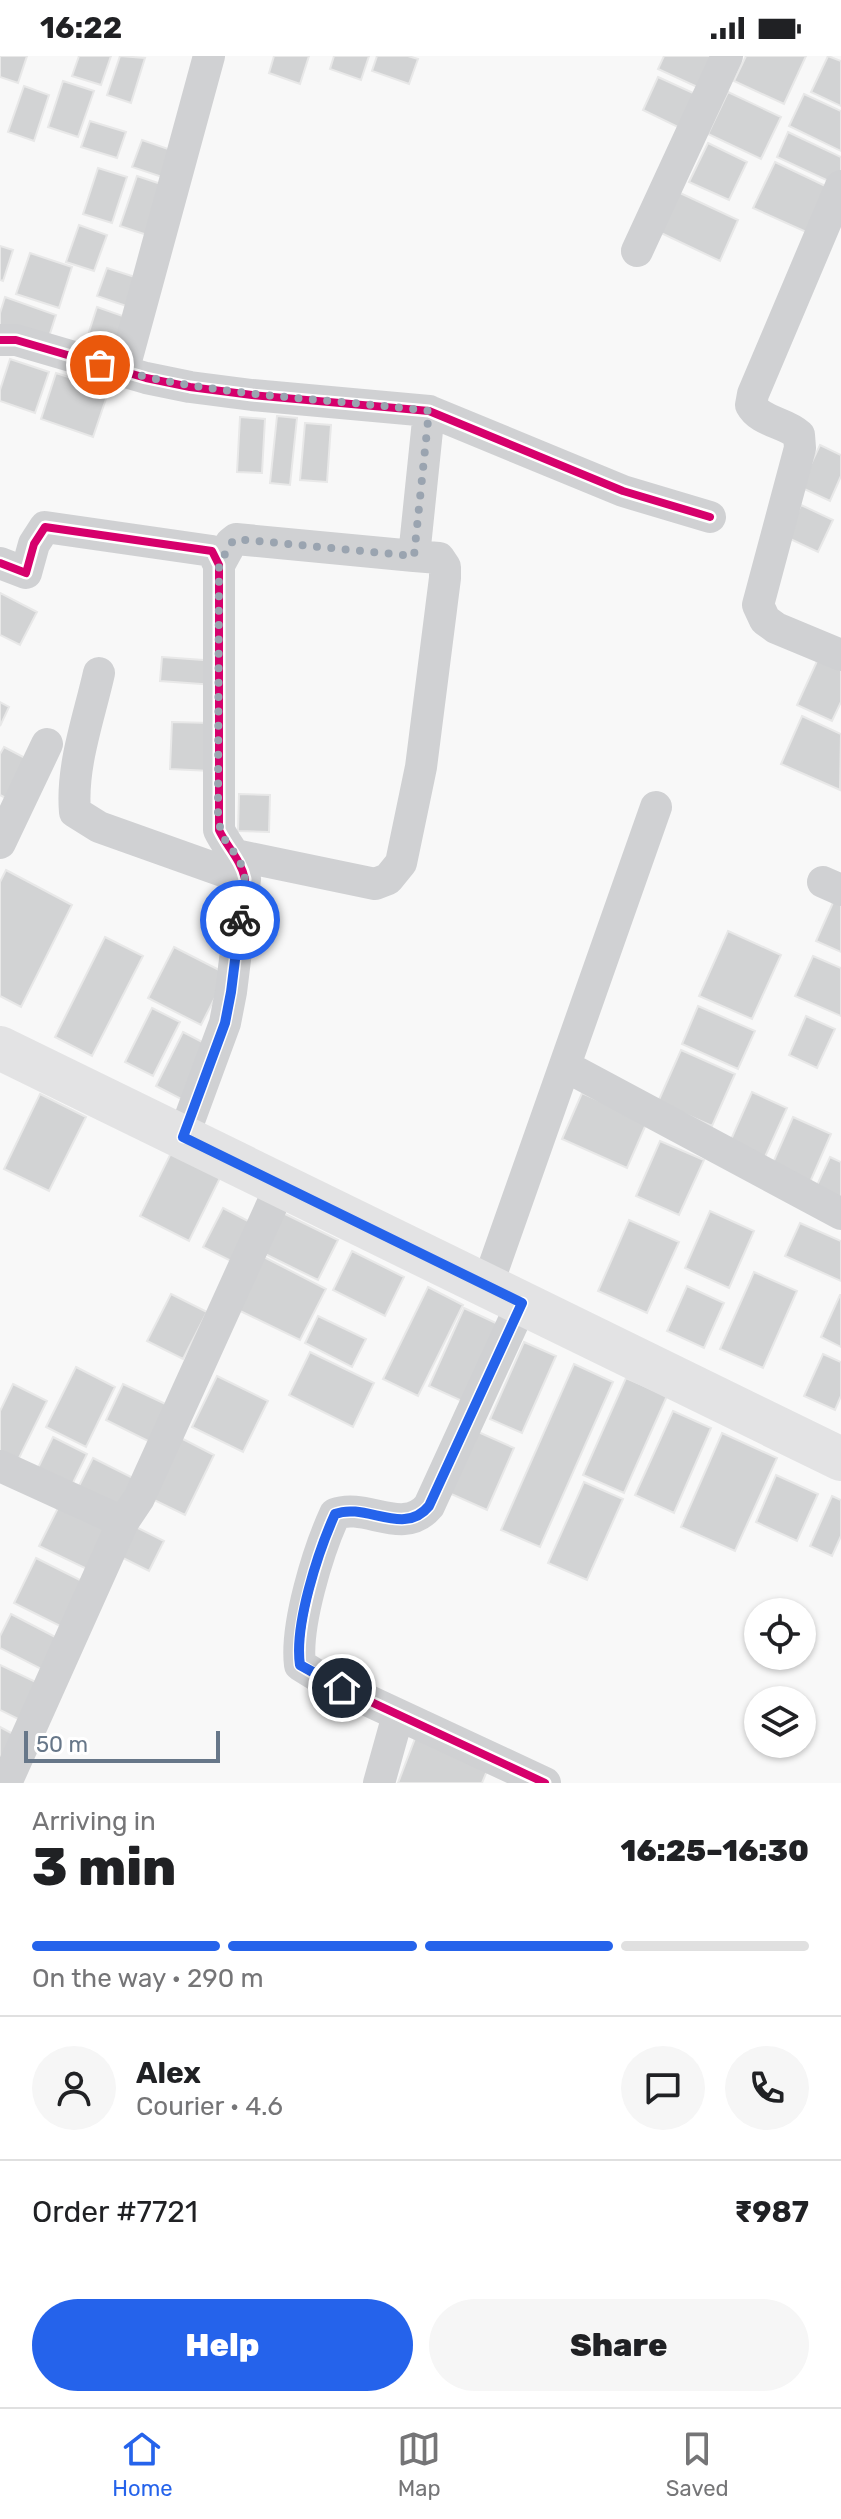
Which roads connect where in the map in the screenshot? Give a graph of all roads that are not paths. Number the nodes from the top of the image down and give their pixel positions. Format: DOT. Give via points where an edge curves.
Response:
graph roads {
  1 [pos="209,56"];
  2 [pos="727,56"];
  3 [pos="841,186"];
  4 [pos="637,251"];
  5 [pos="0,340"];
  6 [pos="123,372"];
  7 [pos="429,411"];
  8 [pos="710,517"];
  9 [pos="414,556"];
  10 [pos="0,563"];
  11 [pos="219,565"];
  12 [pos="841,655"];
  13 [pos="99,673"];
  14 [pos="47,744"];
  15 [pos="656,807"];
  16 [pos="0,843"];
  17 [pos="240,867"];
  18 [pos="0,1048"];
  19 [pos="565,1066"];
  20 [pos="183,1137"];
  21 [pos="281,1185"];
  22 [pos="841,1214"];
  23 [pos="504,1294"];
  24 [pos="839,1454"];
  25 [pos="0,1466"];
  26 [pos="123,1522"];
  27 [pos="398,1715"];
  28 [pos="6,1783"];
  29 [pos="379,1783"];
  30 [pos="545,1783"];
  1 -- 6 [label="street"];
  2 -- 4 [label="street"];
  3 -- 12 [label="street" via="751,405 755,414 790,427 799,435 800,448 758,605 776,628"];
  5 -- 6 [label="street" via="16,340"];
  6 -- 7 [label="street" via="243,394"];
  7 -- 8 [label="street" via="623,491"];
  7 -- 9 [label="street"];
  9 -- 11 [label="street" via="236,539"];
  9 -- 17 [label="street" via="439,558 445,578 421,767 401,863 388,879 375,884"];
  10 -- 11 [label="street" via="26,573 45,527 212,551"];
  11 -- 17 [label="street" via="219,830"];
  13 -- 17 [label="street" via="77,769 75,812 99,827"];
  14 -- 16 [label="street"];
  15 -- 19 [label="street"];
  17 -- 20 [label="street" via="225,1023"];
  18 -- 20 [label="highway"];
  19 -- 22 [label="street"];
  19 -- 23 [label="street"];
  20 -- 21 [label="highway"];
  21 -- 23 [label="highway"];
  21 -- 26 [label="street" via="139,1498"];
  23 -- 24 [label="highway"];
  23 -- 27 [label="street" via="429,1506 412,1519 345,1510 335,1514 300,1627 300,1665"];
  25 -- 26 [label="street"];
  26 -- 28 [label="street"];
  27 -- 29 [label="street"];
  27 -- 30 [label="street"];
}
